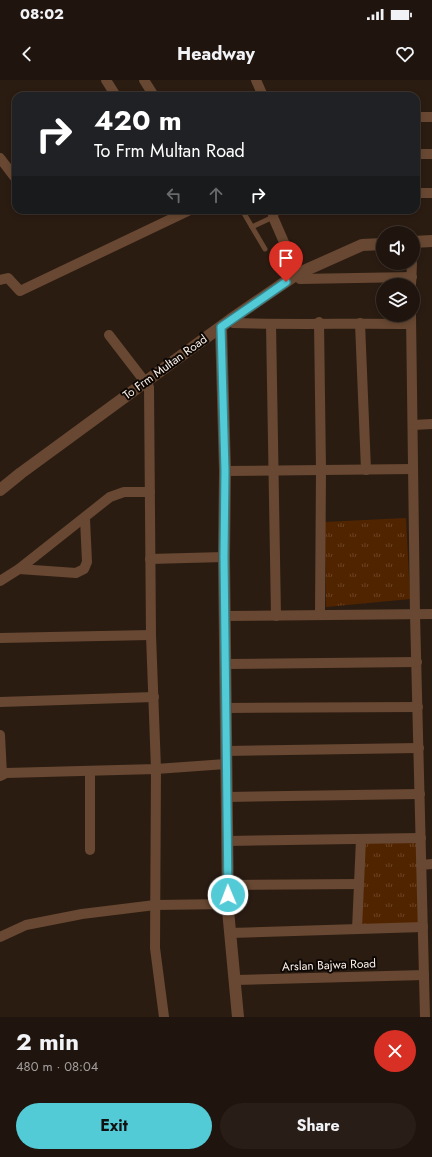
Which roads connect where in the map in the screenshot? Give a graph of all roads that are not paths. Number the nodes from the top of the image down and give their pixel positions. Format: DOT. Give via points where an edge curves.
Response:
graph roads {
  1 [pos="106,80"];
  2 [pos="144,80"];
  3 [pos="256,80"];
  4 [pos="114,92"];
  5 [pos="152,92"];
  6 [pos="261,92"];
  7 [pos="420,117"];
  8 [pos="432,117"];
  9 [pos="420,154"];
  10 [pos="432,154"];
  11 [pos="0,158"];
  12 [pos="12,174"];
  13 [pos="420,193"];
  14 [pos="432,193"];
  15 [pos="182,214"];
  16 [pos="244,214"];
  17 [pos="269,214"];
  18 [pos="273,214"];
  19 [pos="252,227"];
  20 [pos="432,241"];
  21 [pos="420,242"];
  22 [pos="376,244"];
  23 [pos="265,249"];
  24 [pos="298,274"];
  25 [pos="0,280"];
  26 [pos="376,280"];
  27 [pos="319,322"];
  28 [pos="376,322"];
  29 [pos="411,322"];
  30 [pos="225,323"];
  31 [pos="360,323"];
  32 [pos="271,324"];
  33 [pos="109,335"];
  34 [pos="146,382"];
  35 [pos="432,424"];
  36 [pos="413,425"];
  37 [pos="414,469"];
  38 [pos="273,470"];
  39 [pos="321,470"];
  40 [pos="366,470"];
  41 [pos="225,471"];
  42 [pos="0,490"];
  43 [pos="150,492"];
  44 [pos="85,518"];
  45 [pos="224,557"];
  46 [pos="150,559"];
  47 [pos="19,569"];
  48 [pos="0,581"];
  49 [pos="320,614"];
  50 [pos="415,614"];
  51 [pos="432,614"];
  52 [pos="226,616"];
  53 [pos="276,616"];
  54 [pos="151,635"];
  55 [pos="0,638"];
  56 [pos="417,662"];
  57 [pos="226,664"];
  58 [pos="154,697"];
  59 [pos="0,702"];
  60 [pos="418,707"];
  61 [pos="226,708"];
  62 [pos="0,735"];
  63 [pos="419,748"];
  64 [pos="226,751"];
  65 [pos="226,764"];
  66 [pos="156,769"];
  67 [pos="90,771"];
  68 [pos="1,776"];
  69 [pos="420,794"];
  70 [pos="226,797"];
  71 [pos="421,838"];
  72 [pos="361,839"];
  73 [pos="227,841"];
  74 [pos="90,850"];
  75 [pos="432,864"];
  76 [pos="421,865"];
  77 [pos="359,884"];
  78 [pos="228,885"];
  79 [pos="228,904"];
  80 [pos="155,905"];
  81 [pos="423,927"];
  82 [pos="357,929"];
  83 [pos="230,933"];
  84 [pos="0,938"];
  85 [pos="424,975"];
  86 [pos="235,980"];
  87 [pos="164,1017"];
  88 [pos="238,1017"];
  89 [pos="425,1017"];
  1 -- 4 [label="street"];
  2 -- 5 [label="street"];
  3 -- 6 [label="street"];
  7 -- 8 [label="street"];
  9 -- 10 [label="street"];
  11 -- 12 [label="street"];
  13 -- 14 [label="street"];
  15 -- 25 [label="street" via="20,291 8,278"];
  16 -- 19 [label="lane"];
  17 -- 19 [label="lane"];
  18 -- 24 [label="street"];
  19 -- 23 [label="lane"];
  20 -- 21 [label="street"];
  22 -- 24 [label="street, To Frm Multan Road" via="362,245"];
  24 -- 26 [label="street" via="300,279"];
  24 -- 30 [label="street, To Frm Multan Road"];
  27 -- 31 [label="street"];
  27 -- 32 [label="street"];
  27 -- 39 [label="street"];
  28 -- 31 [label="street"];
  29 -- 36 [label="street"];
  30 -- 32 [label="street"];
  30 -- 34 [label="street, To Frm Multan Road"];
  30 -- 41 [label="street"];
  31 -- 40 [label="street"];
  32 -- 38 [label="street"];
  33 -- 34 [label="street"];
  34 -- 42 [label="street, To Frm Multan Road"];
  34 -- 43 [label="street" via="150,387"];
  35 -- 36 [label="street"];
  36 -- 37 [label="street"];
  37 -- 40 [label="street"];
  37 -- 50 [label="street"];
  38 -- 39 [label="street"];
  38 -- 41 [label="street"];
  38 -- 53 [label="street"];
  39 -- 40 [label="street"];
  39 -- 49 [label="street"];
  41 -- 45 [label="street"];
  43 -- 44 [label="street" via="116,493"];
  43 -- 46 [label="street"];
  44 -- 47 [label="street"];
  44 -- 47 [label="street" via="87,562 80,571 76,573"];
  45 -- 46 [label="street"];
  45 -- 52 [label="street"];
  46 -- 54 [label="street"];
  47 -- 48 [label="street"];
  49 -- 50 [label="street"];
  49 -- 53 [label="street"];
  50 -- 51 [label="street"];
  50 -- 56 [label="street"];
  52 -- 53 [label="street"];
  52 -- 57 [label="street"];
  54 -- 55 [label="street"];
  54 -- 58 [label="street"];
  56 -- 57 [label="street"];
  56 -- 60 [label="street"];
  57 -- 61 [label="street"];
  58 -- 59 [label="street"];
  58 -- 66 [label="street"];
  60 -- 61 [label="street"];
  60 -- 63 [label="street"];
  61 -- 64 [label="street"];
  62 -- 68 [label="street"];
  63 -- 64 [label="street"];
  63 -- 69 [label="street"];
  64 -- 65 [label="street"];
  65 -- 66 [label="street"];
  65 -- 70 [label="street"];
  66 -- 67 [label="street"];
  66 -- 80 [label="street"];
  67 -- 68 [label="street" via="6,773"];
  67 -- 74 [label="street"];
  69 -- 70 [label="street"];
  69 -- 71 [label="street"];
  70 -- 73 [label="street"];
  71 -- 72 [label="street"];
  71 -- 76 [label="street"];
  72 -- 73 [label="street"];
  72 -- 77 [label="street"];
  73 -- 78 [label="street"];
  75 -- 76 [label="street"];
  76 -- 81 [label="street"];
  77 -- 78 [label="street"];
  77 -- 82 [label="street"];
  78 -- 79 [label="street"];
  79 -- 80 [label="street"];
  79 -- 83 [label="street"];
  80 -- 84 [label="street" via="82,914 26,925"];
  80 -- 87 [label="street" via="155,948"];
  81 -- 82 [label="street"];
  81 -- 85 [label="street"];
  82 -- 83 [label="street"];
  83 -- 86 [label="street"];
  85 -- 86 [label="street, Arslan Bajwa Road"];
  85 -- 89 [label="street"];
  86 -- 88 [label="street"];
}
